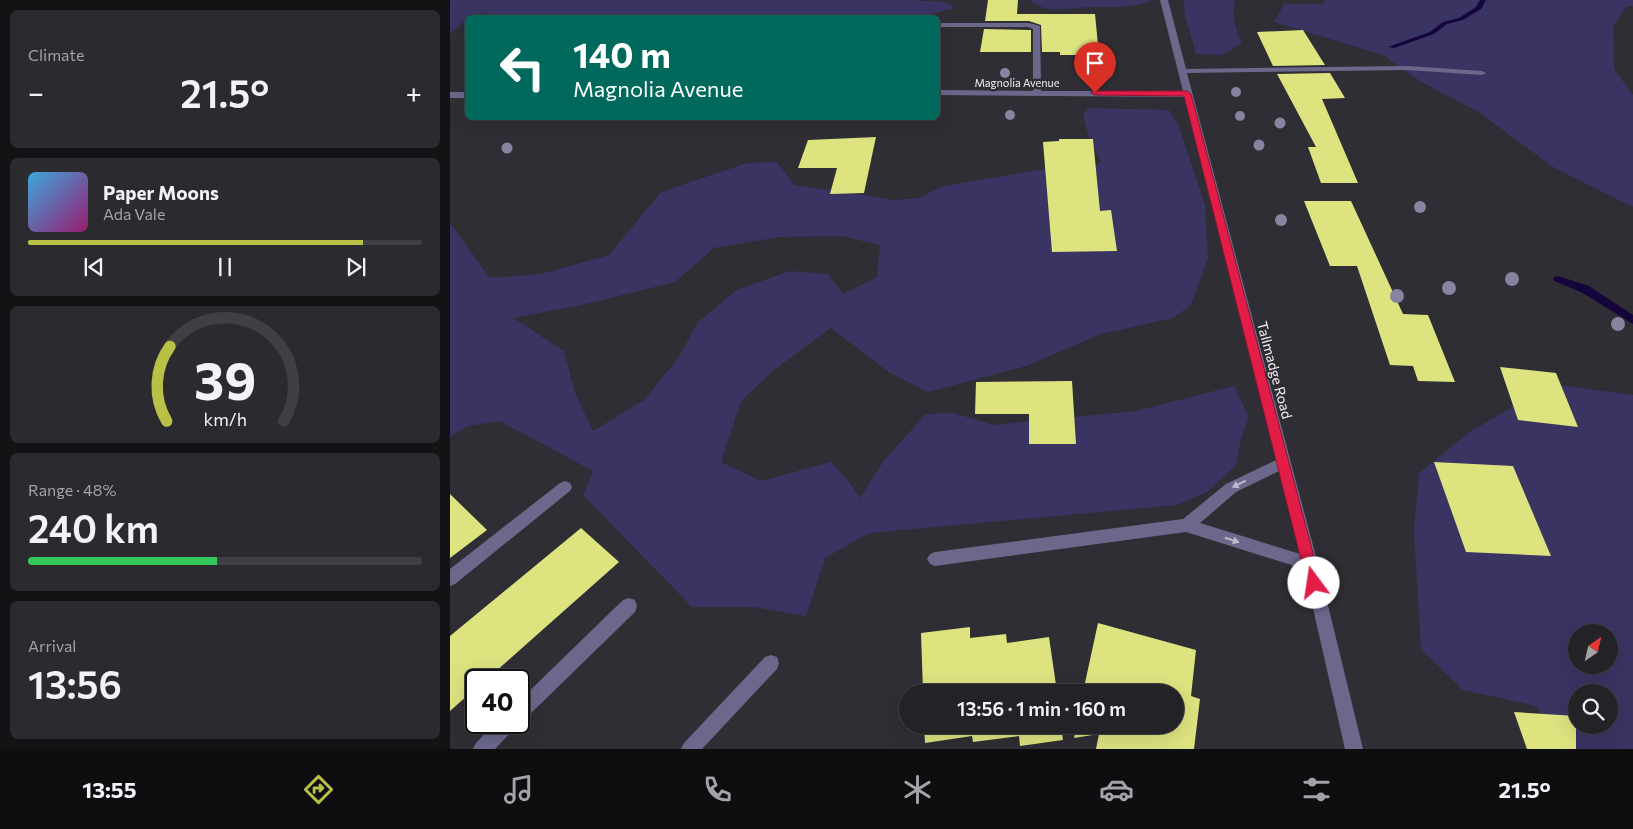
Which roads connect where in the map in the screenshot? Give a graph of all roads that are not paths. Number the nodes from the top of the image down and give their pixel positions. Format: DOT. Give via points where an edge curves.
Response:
graph roads {
  1 [pos="1164,0"];
  2 [pos="940,24"];
  3 [pos="1182,71"];
  4 [pos="1482,73"];
  5 [pos="940,93"];
  6 [pos="1037,93"];
  7 [pos="1187,94"];
  8 [pos="450,95"];
  9 [pos="465,95"];
  10 [pos="1283,463"];
  11 [pos="565,487"];
  12 [pos="1186,525"];
  13 [pos="935,559"];
  14 [pos="1310,564"];
  15 [pos="450,579"];
  16 [pos="629,606"];
  17 [pos="771,663"];
  18 [pos="530,703"];
  19 [pos="497,734"];
  20 [pos="482,749"];
  21 [pos="690,749"];
  22 [pos="1354,749"];
  1 -- 3 [label="street, Tallmadge Road"];
  2 -- 6 [label="street" via="1029,25 1037,28"];
  3 -- 4 [label="street" via="1398,68"];
  3 -- 7 [label="street, Tallmadge Road"];
  5 -- 6 [label="street, Magnolia Avenue"];
  6 -- 7 [label="street, Magnolia Avenue"];
  7 -- 10 [label="street, Tallmadge Road"];
  8 -- 9 [label="street"];
  10 -- 12 [label="street, one-way" via="1231,488"];
  10 -- 14 [label="street, Tallmadge Road"];
  11 -- 15 [label="street"];
  12 -- 13 [label="street"];
  12 -- 14 [label="street, one-way"];
  14 -- 22 [label="street, Tallmadge Road"];
  16 -- 18 [label="street"];
  17 -- 21 [label="street"];
  19 -- 20 [label="street"];
}
